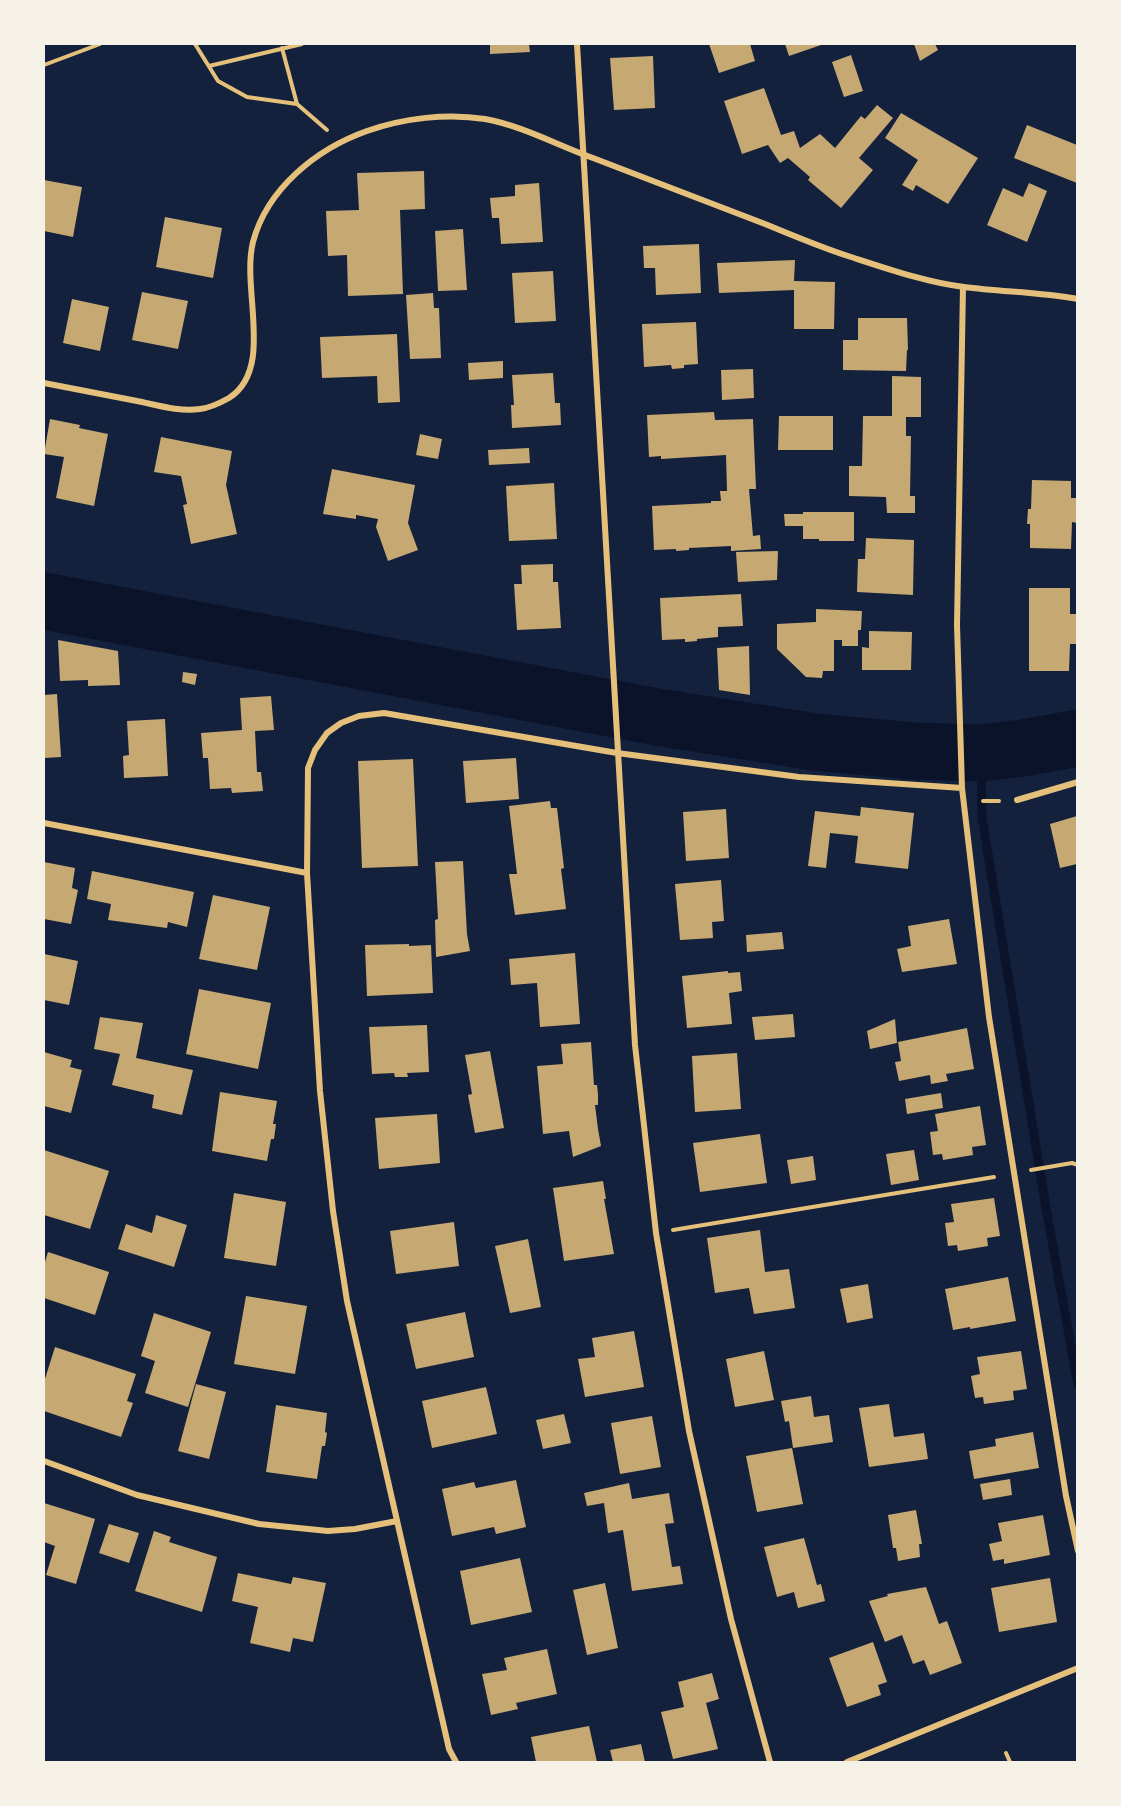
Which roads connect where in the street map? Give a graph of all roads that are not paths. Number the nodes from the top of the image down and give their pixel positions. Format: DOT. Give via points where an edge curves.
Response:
graph roads {
  1 [pos="577,44"];
  2 [pos="583,155"];
  3 [pos="963,287"];
  4 [pos="1077,299"];
  5 [pos="44,382"];
  6 [pos="617,753"];
  7 [pos="1077,782"];
  8 [pos="962,788"];
  9 [pos="1017,800"];
  10 [pos="44,823"];
  11 [pos="306,873"];
  12 [pos="44,1461"];
  13 [pos="397,1521"];
  14 [pos="1077,1551"];
  15 [pos="1077,1668"];
  16 [pos="456,1762"];
  17 [pos="770,1762"];
  18 [pos="847,1762"];
  1 -- 2 [label="street"];
  2 -- 3 [label="street" via="846,255"];
  2 -- 5 [label="street" via="537,134 485,119 436,116 365,131 332,147 306,166 282,188 262,216 252,245 253,365 245,384 234,394 200,410 177,409"];
  2 -- 6 [label="street"];
  3 -- 4 [label="street"];
  3 -- 8 [label="street" via="957,615"];
  6 -- 8 [label="street" via="799,777"];
  6 -- 11 [label="street" via="384,713 359,716 327,733 308,768"];
  6 -- 17 [label="street" via="635,1045 656,1233 689,1431 731,1620"];
  7 -- 9 [label="street"];
  8 -- 14 [label="street" via="988,1017"];
  10 -- 11 [label="street"];
  11 -- 13 [label="street" via="320,1102 333,1211 351,1323"];
  12 -- 13 [label="street" via="138,1495 259,1524 328,1531"];
  13 -- 16 [label="street" via="449,1749"];
  15 -- 18 [label="street"];
}
